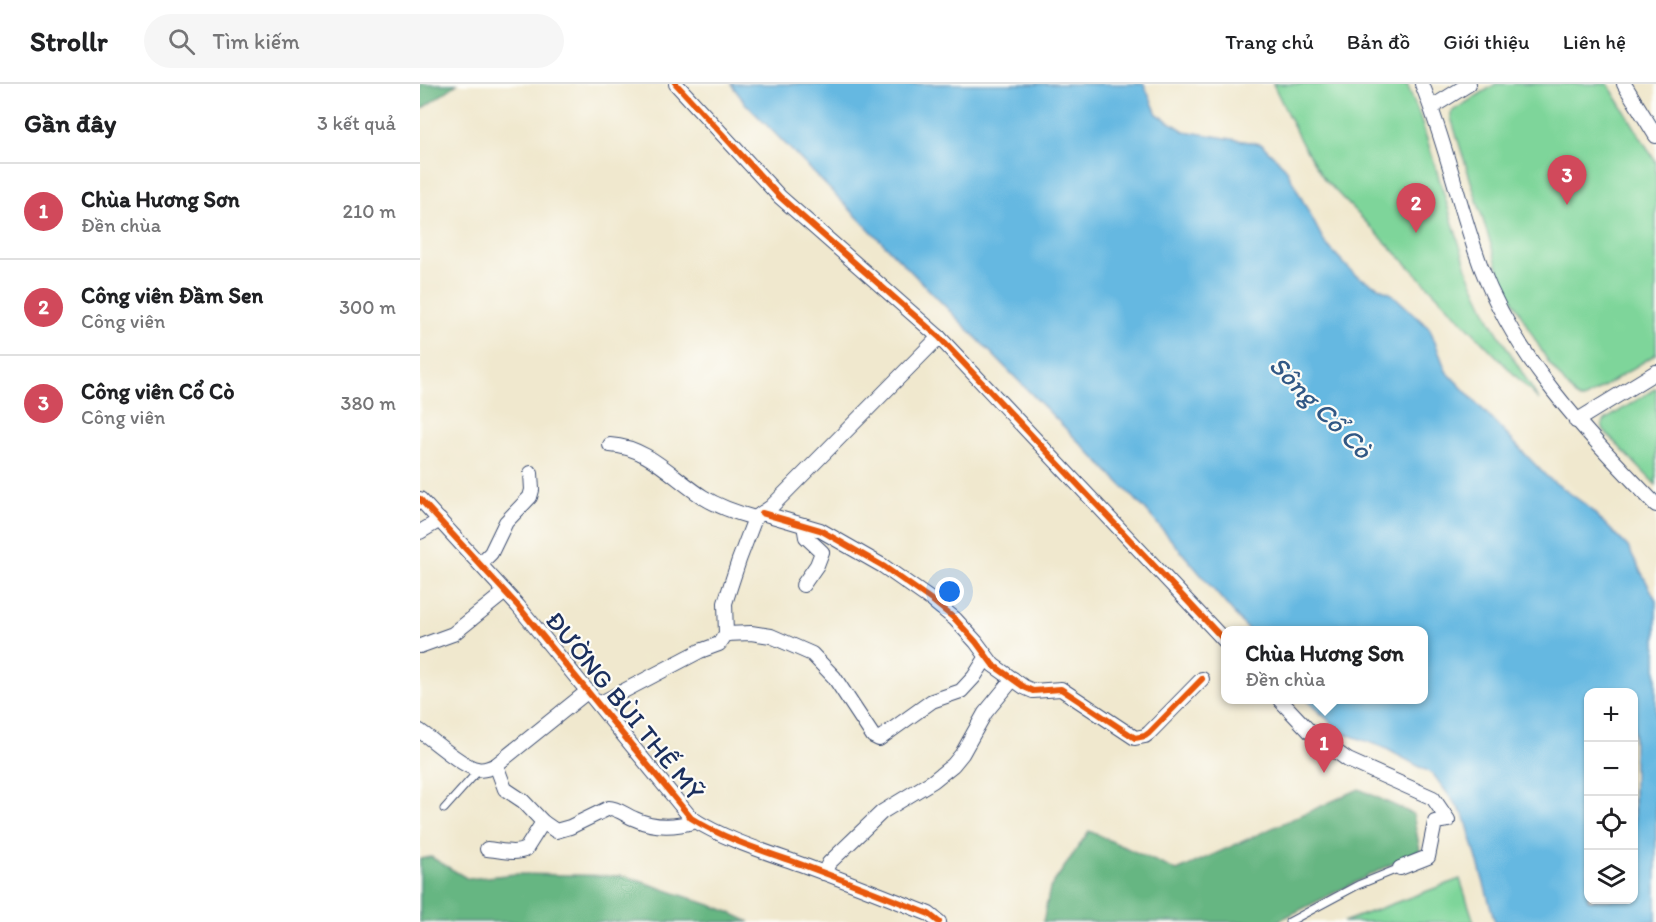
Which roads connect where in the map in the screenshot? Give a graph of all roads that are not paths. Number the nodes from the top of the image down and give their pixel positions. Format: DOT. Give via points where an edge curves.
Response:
graph roads {
  1 [pos="676,84"];
  2 [pos="1422,84"];
  3 [pos="1469,84"];
  4 [pos="1624,84"];
  5 [pos="1432,107"];
  6 [pos="1656,136"];
  7 [pos="939,338"];
  8 [pos="1656,372"];
  9 [pos="1576,421"];
  10 [pos="609,446"];
  11 [pos="531,473"];
  12 [pos="420,499"];
  13 [pos="1656,505"];
  14 [pos="759,515"];
  15 [pos="440,520"];
  16 [pos="804,525"];
  17 [pos="420,532"];
  18 [pos="480,564"];
  19 [pos="803,585"];
  20 [pos="506,592"];
  21 [pos="726,634"];
  22 [pos="1221,637"];
  23 [pos="420,646"];
  24 [pos="986,658"];
  25 [pos="1013,679"];
  26 [pos="1202,679"];
  27 [pos="588,691"];
  28 [pos="599,704"];
  29 [pos="1285,704"];
  30 [pos="420,731"];
  31 [pos="496,765"];
  32 [pos="479,770"];
  33 [pos="444,809"];
  34 [pos="696,821"];
  35 [pos="543,822"];
  36 [pos="487,849"];
  37 [pos="1400,868"];
  38 [pos="824,873"];
  39 [pos="939,922"];
  40 [pos="1289,922"];
  1 -- 7 [label="street" via="780,197"];
  2 -- 5 [label="street"];
  3 -- 5 [label="street"];
  4 -- 6 [label="street"];
  5 -- 9 [label="street" via="1489,285 1532,363"];
  7 -- 14 [label="street"];
  7 -- 22 [label="street"];
  8 -- 9 [label="street"];
  9 -- 13 [label="street"];
  10 -- 14 [label="street" via="632,448 704,498 731,511"];
  11 -- 18 [label="street" via="530,497 506,522 491,553"];
  12 -- 15 [label="street, ĐƯỜNG BÙI THẾ MỸ"];
  14 -- 16 [label="street"];
  14 -- 21 [label="street" via="725,603"];
  15 -- 17 [label="street"];
  15 -- 18 [label="street, ĐƯỜNG BÙI THẾ MỸ"];
  16 -- 19 [label="street" via="806,537 822,552"];
  16 -- 24 [label="street" via="883,566 933,601 966,630"];
  18 -- 20 [label="street, ĐƯỜNG BÙI THẾ MỸ"];
  20 -- 23 [label="street" via="453,634"];
  20 -- 27 [label="street, ĐƯỜNG BÙI THẾ MỸ"];
  21 -- 24 [label="street" via="771,636 812,654 834,677 873,736 879,739 932,701 961,691"];
  21 -- 28 [label="street" via="719,644"];
  24 -- 25 [label="street"];
  25 -- 26 [label="street" via="1033,691 1061,689 1139,738 1160,723"];
  25 -- 38 [label="street" via="985,713 952,765 882,812 829,863"];
  27 -- 28 [label="street, ĐƯỜNG BÙI THẾ MỸ"];
  27 -- 31 [label="street"];
  28 -- 34 [label="street, ĐƯỜNG BÙI THẾ MỸ"];
  29 -- 37 [label="street" via="1313,735 1348,760 1433,798 1448,820 1435,822 1428,857"];
  30 -- 32 [label="street"];
  31 -- 32 [label="street"];
  31 -- 35 [label="street" via="505,789"];
  32 -- 33 [label="lane"];
  34 -- 35 [label="street" via="682,825 652,824 614,808 561,831"];
  34 -- 38 [label="street, ĐƯỜNG BÙI THẾ MỸ" via="736,841"];
  35 -- 36 [label="street" via="522,851"];
  37 -- 40 [label="lane" via="1358,885"];
  38 -- 39 [label="street, ĐƯỜNG BÙI THẾ MỸ" via="929,914"];
}
